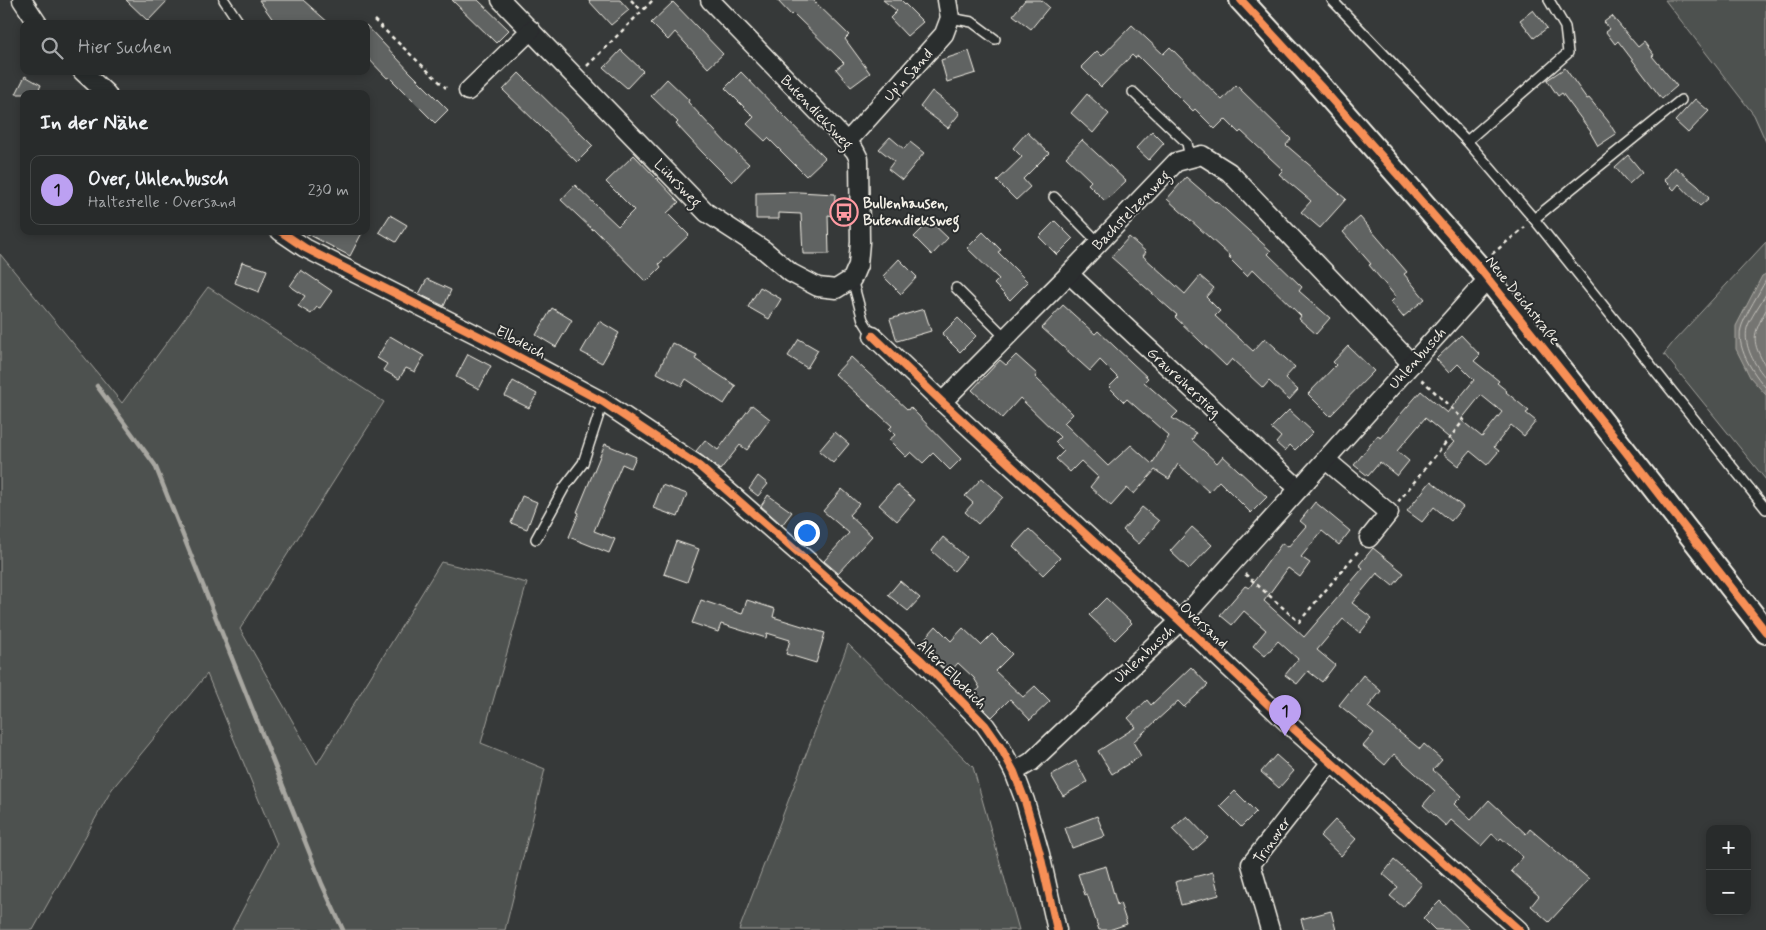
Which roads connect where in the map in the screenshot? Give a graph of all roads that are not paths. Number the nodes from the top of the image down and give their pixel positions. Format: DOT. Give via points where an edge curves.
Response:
graph roads {
  1 [pos="22,0"];
  2 [pos="224,0"];
  3 [pos="501,0"];
  4 [pos="710,0"];
  5 [pos="947,0"];
  6 [pos="1241,0"];
  7 [pos="1332,0"];
  8 [pos="1549,0"];
  9 [pos="950,18"];
  10 [pos="35,20"];
  11 [pos="237,20"];
  12 [pos="531,30"];
  13 [pos="995,39"];
  14 [pos="86,75"];
  15 [pos="103,90"];
  16 [pos="468,91"];
  17 [pos="1133,92"];
  18 [pos="1681,100"];
  19 [pos="1467,141"];
  20 [pos="848,142"];
  21 [pos="1190,158"];
  22 [pos="1054,197"];
  23 [pos="1534,219"];
  24 [pos="286,235"];
  25 [pos="1099,243"];
  26 [pos="1069,274"];
  27 [pos="852,279"];
  28 [pos="1488,279"];
  29 [pos="956,288"];
  30 [pos="873,336"];
  31 [pos="1006,338"];
  32 [pos="1410,366"];
  33 [pos="604,402"];
  34 [pos="942,402"];
  35 [pos="1326,460"];
  36 [pos="1299,489"];
  37 [pos="736,498"];
  38 [pos="1766,509"];
  39 [pos="1369,538"];
  40 [pos="536,539"];
  41 [pos="1180,621"];
  42 [pos="1766,632"];
  43 [pos="1331,762"];
  44 [pos="1014,772"];
  45 [pos="1057,930"];
  46 [pos="1270,930"];
  47 [pos="1519,930"];
  1 -- 10 [label="street"];
  2 -- 11 [label="lane"];
  3 -- 12 [label="street, Lührsweg"];
  4 -- 20 [label="street, Butendieksweg"];
  5 -- 9 [label="street"];
  6 -- 28 [label="street, Neue Deichstraße"];
  7 -- 19 [label="lane"];
  8 -- 19 [label="lane" via="1565,27 1568,53"];
  9 -- 13 [label="lane" via="972,22"];
  9 -- 20 [label="street, Up'n Sand" via="944,34"];
  12 -- 16 [label="street"];
  12 -- 27 [label="street, Lührsweg" via="707,213 764,250 791,273 818,287 836,289"];
  14 -- 15 [label="street"];
  17 -- 21 [label="lane" via="1187,144"];
  18 -- 23 [label="lane"];
  19 -- 23 [label="lane"];
  20 -- 27 [label="street, Butendieksweg" via="859,159 860,167 859,258"];
  21 -- 25 [label="street, Bachstelzenweg" via="1176,162"];
  21 -- 32 [label="street" via="1202,155 1229,172"];
  22 -- 25 [label="lane"];
  23 -- 38 [label="lane"];
  24 -- 33 [label="street, Elbdeich" via="305,248"];
  25 -- 26 [label="street, Bachstelzenweg"];
  26 -- 31 [label="street, Bachstelzenweg"];
  26 -- 36 [label="street, Graureiherstieg"];
  27 -- 30 [label="lane, Oversand" via="863,320"];
  28 -- 32 [label="street, Uhlenbusch"];
  28 -- 42 [label="street, Neue Deichstraße"];
  29 -- 31 [label="lane"];
  30 -- 34 [label="street, Oversand"];
  31 -- 34 [label="street, Bachstelzenweg"];
  32 -- 35 [label="street, Uhlenbusch"];
  33 -- 37 [label="street, Elbdeich" via="699,466"];
  33 -- 40 [label="lane" via="583,463 564,488"];
  34 -- 41 [label="street, Oversand"];
  35 -- 36 [label="street, Uhlenbusch"];
  35 -- 39 [label="street" via="1389,513"];
  36 -- 41 [label="street, Uhlenbusch"];
  37 -- 44 [label="street, Alter Elbdeich" via="949,687 985,725"];
  41 -- 43 [label="street, Oversand"];
  41 -- 44 [label="street, Uhlenbusch" via="1031,762"];
  43 -- 46 [label="street, Trinover" via="1251,864"];
  43 -- 47 [label="street, Oversand"];
  44 -- 45 [label="street, Alter Elbdeich" via="1040,854"];
}
